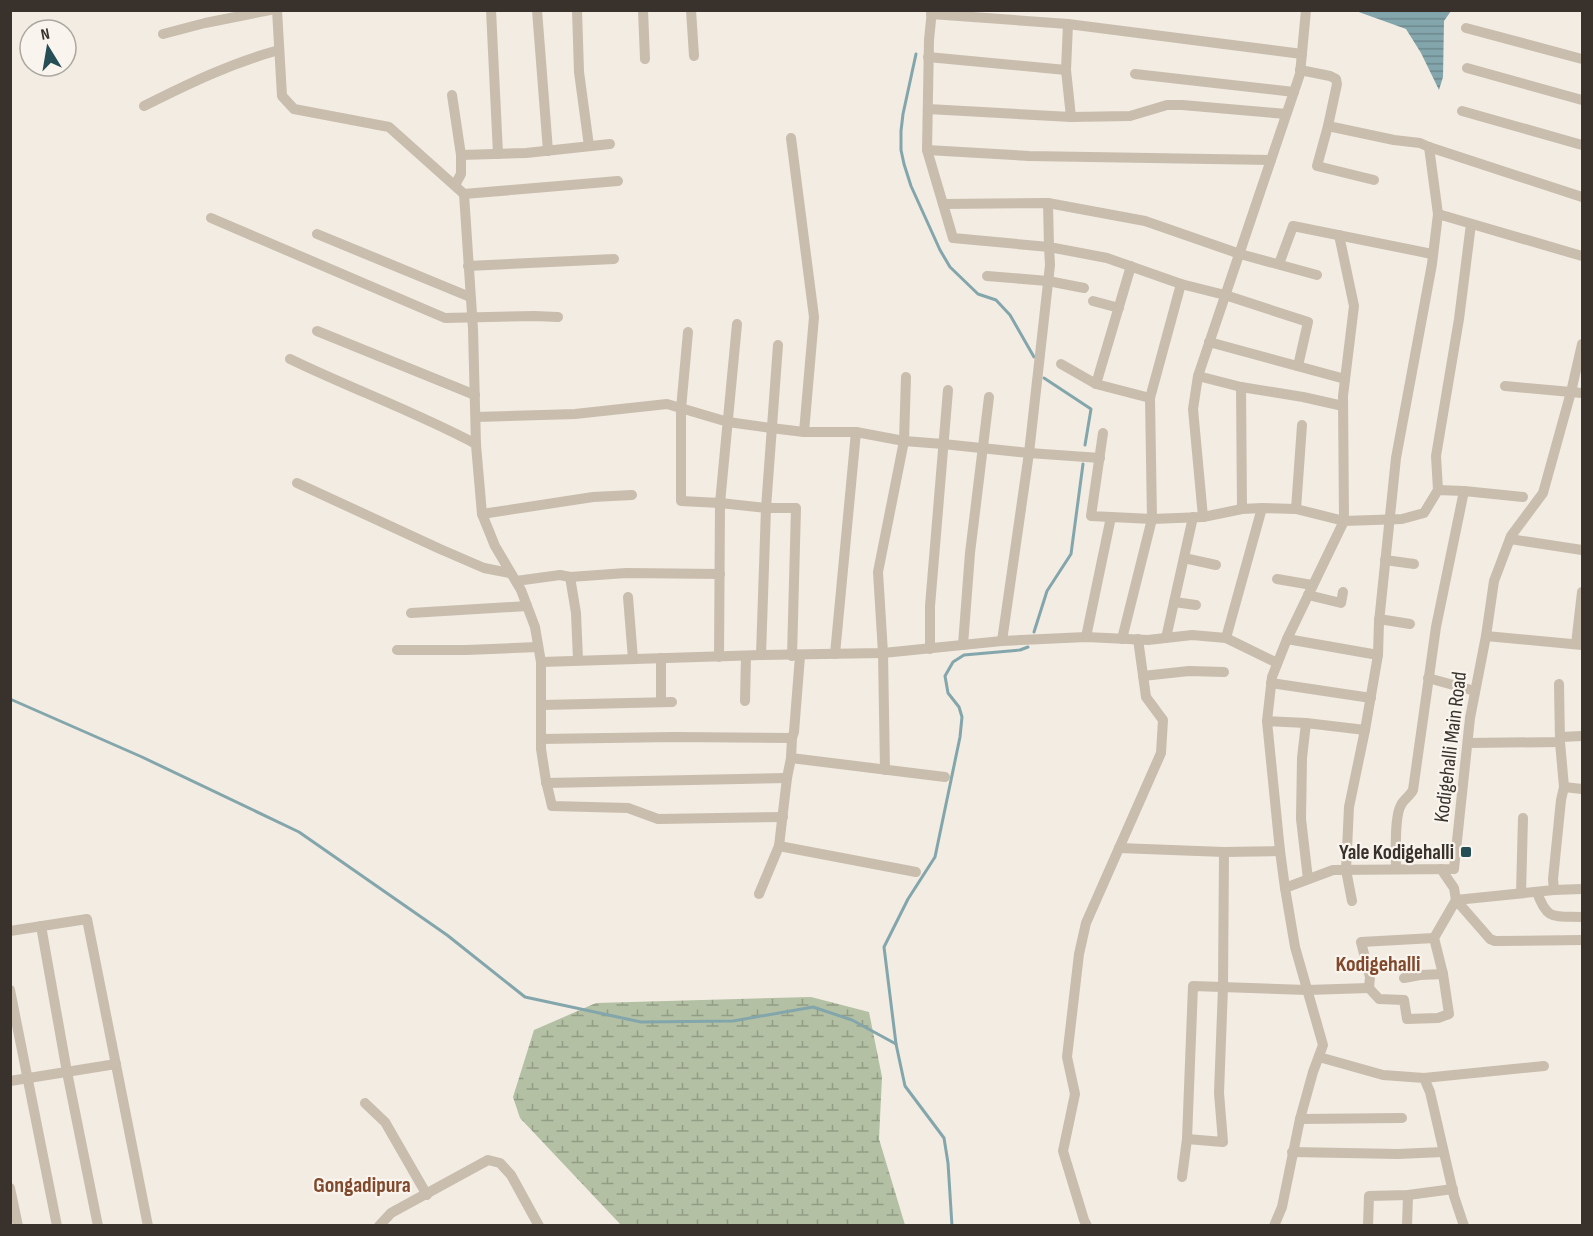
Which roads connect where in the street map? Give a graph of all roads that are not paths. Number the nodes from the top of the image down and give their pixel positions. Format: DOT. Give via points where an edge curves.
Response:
graph roads {
  1 [pos="270,10"];
  2 [pos="277,10"];
  3 [pos="491,10"];
  4 [pos="537,10"];
  5 [pos="577,10"];
  6 [pos="643,10"];
  7 [pos="691,10"];
  8 [pos="1306,10"];
  9 [pos="931,12"];
  10 [pos="1068,24"];
  11 [pos="1466,28"];
  12 [pos="163,33"];
  13 [pos="279,50"];
  14 [pos="1302,54"];
  15 [pos="694,56"];
  16 [pos="928,57"];
  17 [pos="645,59"];
  18 [pos="1582,59"];
  19 [pos="1467,68"];
  20 [pos="1065,70"];
  21 [pos="1300,70"];
  22 [pos="1135,74"];
  23 [pos="1294,92"];
  24 [pos="452,95"];
  25 [pos="1582,100"];
  26 [pos="144,106"];
  27 [pos="928,109"];
  28 [pos="1462,111"];
  29 [pos="1286,114"];
  30 [pos="1071,117"];
  31 [pos="1328,126"];
  32 [pos="791,138"];
  33 [pos="610,144"];
  34 [pos="1582,145"];
  35 [pos="589,146"];
  36 [pos="1429,147"];
  37 [pos="927,150"];
  38 [pos="548,151"];
  39 [pos="498,154"];
  40 [pos="461,155"];
  41 [pos="1271,160"];
  42 [pos="1374,180"];
  43 [pos="618,181"];
  44 [pos="455,185"];
  45 [pos="464,194"];
  46 [pos="1582,197"];
  47 [pos="1048,203"];
  48 [pos="943,204"];
  49 [pos="1438,214"];
  50 [pos="211,218"];
  51 [pos="1472,224"];
  52 [pos="317,234"];
  53 [pos="1339,235"];
  54 [pos="1049,247"];
  55 [pos="1240,254"];
  56 [pos="1432,254"];
  57 [pos="1582,256"];
  58 [pos="614,259"];
  59 [pos="1279,264"];
  60 [pos="468,266"];
  61 [pos="1131,266"];
  62 [pos="1317,275"];
  63 [pos="987,276"];
  64 [pos="1048,280"];
  65 [pos="1181,284"];
  66 [pos="1084,288"];
  67 [pos="1225,295"];
  68 [pos="470,297"];
  69 [pos="1093,301"];
  70 [pos="1119,308"];
  71 [pos="558,317"];
  72 [pos="472,318"];
  73 [pos="737,324"];
  74 [pos="317,331"];
  75 [pos="688,332"];
  76 [pos="1209,342"];
  77 [pos="1582,344"];
  78 [pos="778,345"];
  79 [pos="290,359"];
  80 [pos="1061,364"];
  81 [pos="1298,366"];
  82 [pos="1198,376"];
  83 [pos="906,377"];
  84 [pos="1346,379"];
  85 [pos="1096,384"];
  86 [pos="1505,386"];
  87 [pos="1241,387"];
  88 [pos="948,390"];
  89 [pos="1577,393"];
  90 [pos="475,395"];
  91 [pos="988,397"];
  92 [pos="1150,398"];
  93 [pos="1343,406"];
  94 [pos="681,409"];
  95 [pos="476,417"];
  96 [pos="728,422"];
  97 [pos="1302,425"];
  98 [pos="771,428"];
  99 [pos="804,432"];
  100 [pos="856,432"];
  101 [pos="1103,433"];
  102 [pos="904,441"];
  103 [pos="476,444"];
  104 [pos="944,444"];
  105 [pos="983,449"];
  106 [pos="1029,453"];
  107 [pos="1100,459"];
  108 [pos="297,483"];
  109 [pos="1438,490"];
  110 [pos="1464,491"];
  111 [pos="632,495"];
  112 [pos="1523,497"];
  113 [pos="720,502"];
  114 [pos="766,508"];
  115 [pos="1262,508"];
  116 [pos="1242,509"];
  117 [pos="1296,509"];
  118 [pos="482,513"];
  119 [pos="1111,517"];
  120 [pos="1198,517"];
  121 [pos="1152,519"];
  122 [pos="1388,519"];
  123 [pos="1344,521"];
  124 [pos="1510,539"];
  125 [pos="1582,550"];
  126 [pos="1184,558"];
  127 [pos="1384,561"];
  128 [pos="1414,564"];
  129 [pos="1216,565"];
  130 [pos="720,574"];
  131 [pos="513,577"];
  132 [pos="570,577"];
  133 [pos="1277,579"];
  134 [pos="1310,590"];
  135 [pos="1582,591"];
  136 [pos="1343,592"];
  137 [pos="628,597"];
  138 [pos="1174,602"];
  139 [pos="1196,605"];
  140 [pos="527,606"];
  141 [pos="411,613"];
  142 [pos="1379,619"];
  143 [pos="1410,624"];
  144 [pos="1485,636"];
  145 [pos="1086,638"];
  146 [pos="1166,638"];
  147 [pos="1226,638"];
  148 [pos="1122,639"];
  149 [pos="1138,639"];
  150 [pos="1287,639"];
  151 [pos="1002,641"];
  152 [pos="1579,644"];
  153 [pos="963,645"];
  154 [pos="538,646"];
  155 [pos="930,649"];
  156 [pos="397,650"];
  157 [pos="883,653"];
  158 [pos="834,654"];
  159 [pos="761,655"];
  160 [pos="1378,655"];
  161 [pos="746,656"];
  162 [pos="796,656"];
  163 [pos="719,657"];
  164 [pos="633,658"];
  165 [pos="661,658"];
  166 [pos="578,660"];
  167 [pos="541,662"];
  168 [pos="1277,663"];
  169 [pos="1224,672"];
  170 [pos="1143,676"];
  171 [pos="1428,678"];
  172 [pos="1271,683"];
  173 [pos="1559,684"];
  174 [pos="1475,692"];
  175 [pos="1371,698"];
  176 [pos="745,701"];
  177 [pos="542,705"];
  178 [pos="1267,721"];
  179 [pos="1306,723"];
  180 [pos="1365,730"];
  181 [pos="1582,736"];
  182 [pos="792,738"];
  183 [pos="1560,739"];
  184 [pos="1468,743"];
  185 [pos="541,744"];
  186 [pos="791,758"];
  187 [pos="885,770"];
  188 [pos="945,777"];
  189 [pos="787,778"];
  190 [pos="546,783"];
  191 [pos="1564,788"];
  192 [pos="1582,789"];
  193 [pos="783,817"];
  194 [pos="1523,818"];
  195 [pos="779,846"];
  196 [pos="1119,848"];
  197 [pos="1280,851"];
  198 [pos="1224,852"];
  199 [pos="1396,869"];
  200 [pos="1441,869"];
  201 [pos="1347,870"];
  202 [pos="916,872"];
  203 [pos="1308,879"];
  204 [pos="1286,888"];
  205 [pos="1582,889"];
  206 [pos="1554,890"];
  207 [pos="1537,892"];
  208 [pos="1521,893"];
  209 [pos="759,894"];
  210 [pos="1456,900"];
  211 [pos="1352,901"];
  212 [pos="1582,917"];
  213 [pos="41,926"];
  214 [pos="10,931"];
  215 [pos="1434,938"];
  216 [pos="1582,940"];
  217 [pos="1443,974"];
  218 [pos="1404,978"];
  219 [pos="1223,987"];
  220 [pos="1369,988"];
  221 [pos="10,990"];
  222 [pos="1307,990"];
  223 [pos="1319,1057"];
  224 [pos="116,1064"];
  225 [pos="1544,1066"];
  226 [pos="67,1072"];
  227 [pos="28,1078"];
  228 [pos="1424,1078"];
  229 [pos="10,1081"];
  230 [pos="365,1103"];
  231 [pos="1402,1118"];
  232 [pos="1300,1119"];
  233 [pos="1187,1138"];
  234 [pos="1292,1152"];
  235 [pos="1443,1152"];
  236 [pos="1182,1177"];
  237 [pos="10,1188"];
  238 [pos="1453,1189"];
  239 [pos="426,1194"];
  240 [pos="1408,1195"];
  241 [pos="18,1226"];
  242 [pos="57,1226"];
  243 [pos="98,1226"];
  244 [pos="148,1226"];
  245 [pos="379,1226"];
  246 [pos="539,1226"];
  247 [pos="1088,1226"];
  248 [pos="1274,1226"];
  249 [pos="1368,1226"];
  250 [pos="1407,1226"];
  251 [pos="1464,1226"];
  1 -- 12 [label="street"];
  2 -- 13 [label="street"];
  3 -- 39 [label="street"];
  4 -- 38 [label="street"];
  5 -- 35 [label="street" via="579,72"];
  6 -- 17 [label="street"];
  7 -- 15 [label="street"];
  8 -- 14 [label="street"];
  9 -- 10 [label="street"];
  9 -- 16 [label="street"];
  10 -- 14 [label="street"];
  10 -- 20 [label="street"];
  11 -- 18 [label="street"];
  13 -- 26 [label="street" via="212,73"];
  13 -- 44 [label="street" via="282,96 294,109 388,127"];
  14 -- 21 [label="street"];
  16 -- 20 [label="street"];
  16 -- 27 [label="street"];
  19 -- 25 [label="street"];
  20 -- 30 [label="street"];
  21 -- 23 [label="street"];
  21 -- 31 [label="street" via="1336,79"];
  22 -- 23 [label="street"];
  23 -- 29 [label="street"];
  24 -- 40 [label="street"];
  27 -- 30 [label="street"];
  27 -- 37 [label="street"];
  28 -- 34 [label="street"];
  29 -- 30 [label="street" via="1167,105 1130,116"];
  29 -- 41 [label="street"];
  31 -- 36 [label="street"];
  31 -- 42 [label="street" via="1317,166"];
  32 -- 99 [label="street" via="814,317"];
  33 -- 35 [label="street"];
  35 -- 38 [label="street"];
  36 -- 46 [label="street"];
  36 -- 49 [label="street"];
  37 -- 41 [label="street" via="1029,156"];
  37 -- 48 [label="street"];
  38 -- 39 [label="street"];
  39 -- 40 [label="street"];
  40 -- 44 [label="street" via="461,174"];
  41 -- 55 [label="street"];
  43 -- 45 [label="street"];
  44 -- 45 [label="street"];
  45 -- 60 [label="street"];
  47 -- 48 [label="street"];
  47 -- 54 [label="street"];
  47 -- 55 [label="street" via="1145,221"];
  48 -- 54 [label="street" via="953,238"];
  49 -- 51 [label="street"];
  49 -- 56 [label="street"];
  50 -- 72 [label="street" via="446,318"];
  51 -- 57 [label="street"];
  51 -- 109 [label="street" via="1436,456"];
  52 -- 68 [label="street"];
  53 -- 56 [label="street"];
  53 -- 59 [label="street" via="1293,226"];
  53 -- 84 [label="street" via="1354,306"];
  54 -- 61 [label="street"];
  54 -- 64 [label="street"];
  55 -- 59 [label="street"];
  55 -- 67 [label="street"];
  56 -- 122 [label="street"];
  58 -- 60 [label="street"];
  59 -- 62 [label="street"];
  60 -- 68 [label="street"];
  61 -- 65 [label="street"];
  61 -- 70 [label="street"];
  63 -- 64 [label="street"];
  64 -- 66 [label="street"];
  64 -- 106 [label="street"];
  65 -- 67 [label="street"];
  65 -- 92 [label="street"];
  67 -- 76 [label="street"];
  67 -- 81 [label="street" via="1308,322"];
  68 -- 72 [label="street"];
  69 -- 70 [label="street"];
  70 -- 85 [label="street"];
  71 -- 72 [label="street"];
  72 -- 90 [label="street"];
  73 -- 96 [label="street"];
  74 -- 90 [label="street"];
  75 -- 94 [label="street"];
  76 -- 81 [label="street"];
  76 -- 82 [label="street"];
  77 -- 89 [label="street, Kodigehalli Main Road"];
  78 -- 98 [label="street"];
  79 -- 103 [label="street" via="440,424"];
  80 -- 85 [label="street"];
  81 -- 84 [label="street"];
  82 -- 87 [label="street"];
  82 -- 120 [label="street" via="1193,409"];
  83 -- 102 [label="street"];
  84 -- 93 [label="street"];
  85 -- 92 [label="street"];
  86 -- 89 [label="street"];
  87 -- 93 [label="street"];
  87 -- 116 [label="street"];
  88 -- 104 [label="street"];
  89 -- 124 [label="street, Kodigehalli Main Road" via="1543,493"];
  90 -- 95 [label="street"];
  91 -- 105 [label="street"];
  92 -- 121 [label="street"];
  93 -- 123 [label="street"];
  94 -- 95 [label="street" via="667,404 575,414"];
  94 -- 96 [label="street"];
  94 -- 113 [label="street" via="681,501"];
  95 -- 103 [label="street"];
  96 -- 98 [label="street"];
  96 -- 113 [label="street"];
  97 -- 117 [label="street"];
  98 -- 99 [label="street"];
  98 -- 114 [label="street"];
  99 -- 100 [label="street"];
  100 -- 102 [label="street"];
  100 -- 158 [label="street"];
  101 -- 107 [label="street"];
  102 -- 104 [label="street"];
  102 -- 157 [label="street" via="878,572"];
  103 -- 118 [label="street"];
  104 -- 105 [label="street"];
  104 -- 155 [label="street"];
  105 -- 106 [label="street"];
  105 -- 153 [label="street"];
  106 -- 107 [label="street"];
  106 -- 151 [label="street"];
  107 -- 119 [label="street" via="1091,516"];
  108 -- 131 [label="street" via="440,549"];
  109 -- 110 [label="street"];
  109 -- 122 [label="street" via="1424,513"];
  110 -- 112 [label="street"];
  110 -- 171 [label="street"];
  111 -- 118 [label="street"];
  113 -- 114 [label="street"];
  113 -- 130 [label="street"];
  114 -- 159 [label="street"];
  114 -- 162 [label="street" via="796,508"];
  115 -- 116 [label="street"];
  115 -- 117 [label="street"];
  115 -- 147 [label="street"];
  116 -- 120 [label="street"];
  117 -- 123 [label="street"];
  118 -- 131 [label="street"];
  119 -- 121 [label="street"];
  119 -- 145 [label="street"];
  120 -- 121 [label="street"];
  120 -- 126 [label="street"];
  121 -- 148 [label="street"];
  122 -- 123 [label="street"];
  122 -- 127 [label="street"];
  123 -- 134 [label="street"];
  124 -- 125 [label="street"];
  124 -- 144 [label="street, Kodigehalli Main Road" via="1494,581"];
  126 -- 129 [label="street"];
  126 -- 138 [label="street"];
  127 -- 128 [label="street"];
  127 -- 142 [label="street"];
  130 -- 132 [label="street"];
  130 -- 163 [label="street"];
  131 -- 132 [label="street"];
  131 -- 140 [label="street"];
  132 -- 166 [label="street"];
  133 -- 134 [label="street"];
  134 -- 136 [label="street" via="1341,603"];
  134 -- 150 [label="street"];
  135 -- 152 [label="street"];
  137 -- 164 [label="street"];
  138 -- 139 [label="street"];
  138 -- 146 [label="street"];
  140 -- 141 [label="street"];
  140 -- 154 [label="street" via="536,627"];
  142 -- 143 [label="street"];
  142 -- 160 [label="street"];
  144 -- 152 [label="street"];
  144 -- 174 [label="street, Kodigehalli Main Road"];
  145 -- 148 [label="street"];
  145 -- 151 [label="street"];
  146 -- 147 [label="street"];
  146 -- 149 [label="street"];
  147 -- 168 [label="street"];
  148 -- 149 [label="street"];
  149 -- 170 [label="street"];
  150 -- 160 [label="street"];
  150 -- 168 [label="street"];
  151 -- 153 [label="street"];
  153 -- 155 [label="street"];
  154 -- 156 [label="street"];
  154 -- 167 [label="street"];
  155 -- 157 [label="street"];
  157 -- 158 [label="street"];
  157 -- 187 [label="street"];
  158 -- 162 [label="street"];
  159 -- 161 [label="street"];
  159 -- 162 [label="street"];
  160 -- 175 [label="street"];
  161 -- 163 [label="street"];
  161 -- 176 [label="street"];
  162 -- 182 [label="street"];
  163 -- 165 [label="street"];
  164 -- 165 [label="street"];
  164 -- 166 [label="street"];
  165 -- 177 [label="street" via="666,702"];
  166 -- 167 [label="street"];
  167 -- 177 [label="street"];
  168 -- 172 [label="street"];
  169 -- 170 [label="street"];
  170 -- 196 [label="street" via="1146,697 1163,720 1161,753"];
  171 -- 174 [label="street"];
  171 -- 199 [label="street" via="1413,790 1397,813"];
  172 -- 175 [label="street"];
  172 -- 178 [label="street"];
  173 -- 183 [label="street"];
  174 -- 184 [label="street, Kodigehalli Main Road"];
  175 -- 180 [label="street"];
  177 -- 185 [label="street"];
  178 -- 179 [label="street"];
  178 -- 197 [label="street"];
  179 -- 180 [label="street"];
  179 -- 203 [label="street" via="1301,819"];
  180 -- 201 [label="street" via="1349,807"];
  181 -- 183 [label="street"];
  182 -- 185 [label="street" via="674,737"];
  182 -- 186 [label="street"];
  183 -- 184 [label="street"];
  183 -- 191 [label="street"];
  184 -- 200 [label="street, Kodigehalli Main Road" via="1454,869"];
  185 -- 190 [label="street"];
  186 -- 187 [label="street"];
  186 -- 189 [label="street"];
  187 -- 188 [label="street"];
  189 -- 190 [label="street"];
  189 -- 193 [label="street"];
  190 -- 193 [label="street" via="552,806 628,808 658,819"];
  191 -- 192 [label="street"];
  191 -- 206 [label="street"];
  193 -- 195 [label="street"];
  194 -- 208 [label="street"];
  195 -- 202 [label="street"];
  195 -- 209 [label="street"];
  196 -- 198 [label="street"];
  196 -- 247 [label="street" via="1086,923 1067,1057 1075,1094 1063,1151"];
  197 -- 198 [label="street"];
  197 -- 204 [label="street"];
  198 -- 219 [label="street"];
  199 -- 200 [label="street"];
  199 -- 201 [label="street"];
  200 -- 210 [label="street" via="1454,888"];
  201 -- 203 [label="street" via="1333,870"];
  201 -- 211 [label="street"];
  203 -- 204 [label="street"];
  204 -- 222 [label="street" via="1295,948"];
  205 -- 206 [label="street"];
  206 -- 207 [label="street"];
  207 -- 208 [label="street"];
  207 -- 212 [label="street" via="1543,909 1551,915"];
  208 -- 210 [label="street"];
  210 -- 215 [label="street"];
  210 -- 216 [label="street" via="1495,941"];
  213 -- 214 [label="street"];
  213 -- 224 [label="street" via="87,919"];
  213 -- 226 [label="street"];
  215 -- 217 [label="street"];
  215 -- 220 [label="street" via="1361,942"];
  217 -- 218 [label="street"];
  217 -- 220 [label="street" via="1449,1014 1438,1018 1407,1020 1404,1000 1378,999"];
  219 -- 222 [label="street"];
  219 -- 233 [label="street" via="1193,986"];
  219 -- 233 [label="street" via="1219,1094 1223,1142"];
  220 -- 222 [label="street"];
  221 -- 227 [label="street"];
  222 -- 223 [label="street" via="1323,1045"];
  223 -- 228 [label="street" via="1383,1075"];
  223 -- 232 [label="street"];
  224 -- 226 [label="street"];
  224 -- 244 [label="street"];
  225 -- 228 [label="street"];
  226 -- 227 [label="street"];
  226 -- 243 [label="street"];
  227 -- 229 [label="street"];
  227 -- 242 [label="street"];
  228 -- 235 [label="street" via="1431,1092"];
  230 -- 239 [label="street" via="385,1122"];
  231 -- 232 [label="street"];
  232 -- 234 [label="street"];
  233 -- 236 [label="street"];
  234 -- 235 [label="street"];
  234 -- 248 [label="street" via="1282,1207"];
  235 -- 238 [label="street"];
  237 -- 241 [label="street"];
  238 -- 240 [label="street"];
  238 -- 251 [label="street"];
  239 -- 245 [label="street" via="391,1214"];
  239 -- 246 [label="street" via="488,1160 500,1163 511,1175"];
  240 -- 249 [label="street" via="1369,1196"];
  240 -- 250 [label="street"];
}
